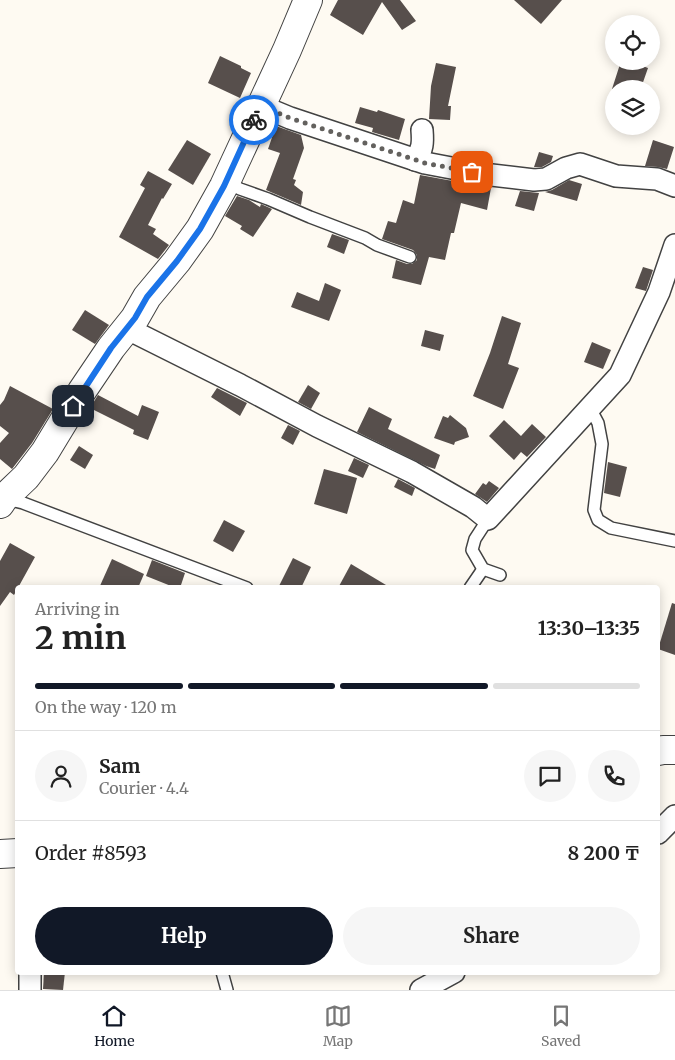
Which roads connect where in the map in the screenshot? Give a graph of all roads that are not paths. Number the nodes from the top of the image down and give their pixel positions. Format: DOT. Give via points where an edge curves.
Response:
graph roads {
  1 [pos="308,0"];
  2 [pos="261,106"];
  3 [pos="422,130"];
  4 [pos="415,160"];
  5 [pos="226,182"];
  6 [pos="675,186"];
  7 [pos="675,245"];
  8 [pos="410,257"];
  9 [pos="126,328"];
  10 [pos="590,408"];
  11 [pos="2,501"];
  12 [pos="488,519"];
  13 [pos="675,541"];
  14 [pos="483,569"];
  15 [pos="500,575"];
  16 [pos="239,585"];
  17 [pos="472,585"];
  18 [pos="675,750"];
  19 [pos="660,751"];
  20 [pos="675,816"];
  21 [pos="660,831"];
  22 [pos="15,853"];
  23 [pos="0,854"];
  24 [pos="30,975"];
  25 [pos="223,975"];
  26 [pos="448,975"];
  27 [pos="30,990"];
  28 [pos="227,990"];
  29 [pos="421,990"];
  1 -- 2 [label="street"];
  2 -- 4 [label="street"];
  2 -- 5 [label="street"];
  3 -- 4 [label="street" via="423,142"];
  4 -- 6 [label="street" via="483,174 534,180 546,179 580,164 616,176 657,179"];
  5 -- 8 [label="lane"];
  5 -- 9 [label="street" via="200,229"];
  7 -- 10 [label="street" via="659,292 620,375"];
  9 -- 11 [label="street" via="82,391 46,452"];
  9 -- 12 [label="street" via="412,472"];
  10 -- 12 [label="street"];
  10 -- 13 [label="lane" via="598,422 602,444 594,510 598,520 611,528"];
  11 -- 16 [label="lane" via="23,503"];
  12 -- 14 [label="lane" via="472,550"];
  14 -- 15 [label="lane"];
  14 -- 17 [label="lane"];
  18 -- 19 [label="street"];
  20 -- 21 [label="street"];
  22 -- 23 [label="street"];
  24 -- 27 [label="street"];
  25 -- 28 [label="lane"];
  26 -- 29 [label="street"];
}
